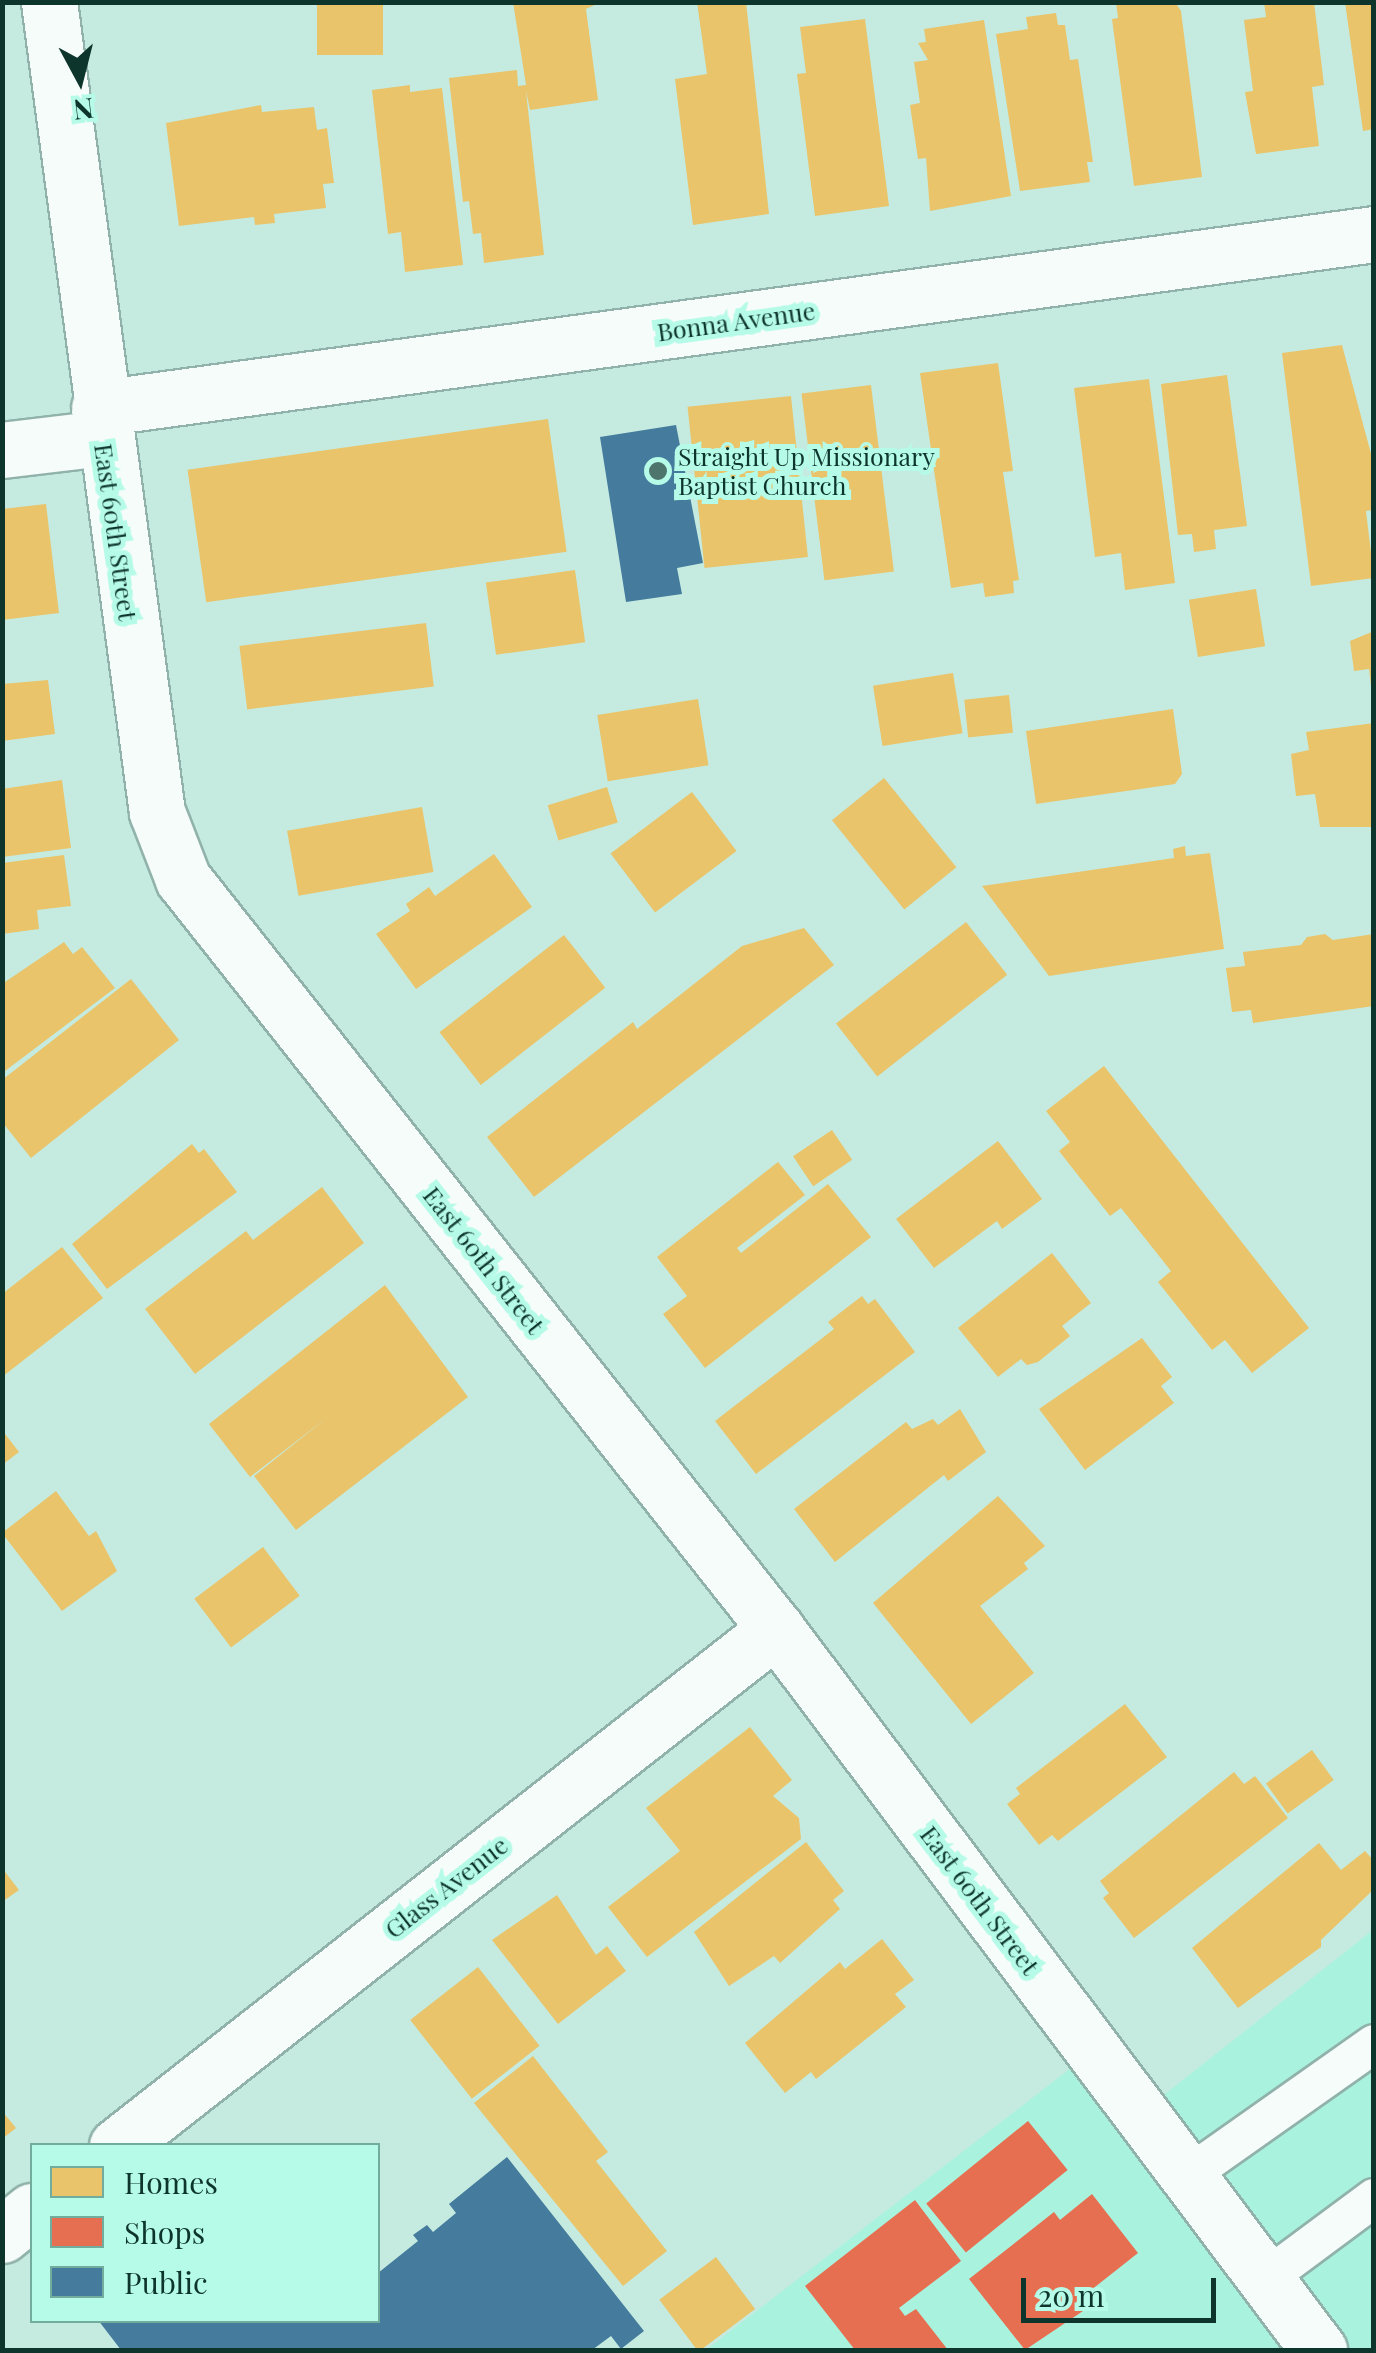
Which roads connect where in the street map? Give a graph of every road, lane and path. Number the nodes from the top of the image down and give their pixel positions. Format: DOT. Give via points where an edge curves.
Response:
graph roads {
  1 [pos="49,2"];
  2 [pos="1374,234"];
  3 [pos="101,423"];
  4 [pos="2,450"];
  5 [pos="776,1629"];
  6 [pos="1374,2044"];
  7 [pos="120,2143"];
  8 [pos="1188,2176"];
  9 [pos="1374,2198"];
  10 [pos="30,2214"];
  11 [pos="2,2235"];
  12 [pos="1265,2279"];
  13 [pos="1319,2350"];
  1 -- 3 [label="street, East 60th Street"];
  2 -- 3 [label="street, Bonna Avenue"];
  3 -- 4 [label="street, Bonna Avenue"];
  3 -- 5 [label="street, East 60th Street" via="157,812 183,879"];
  5 -- 7 [label="street, Glass Avenue"];
  5 -- 8 [label="street, East 60th Street"];
  6 -- 8 [label="lane"];
  8 -- 12 [label="street, East 60th Street"];
  9 -- 12 [label="lane"];
  10 -- 11 [label="street"];
  12 -- 13 [label="street, East 60th Street"];
}
